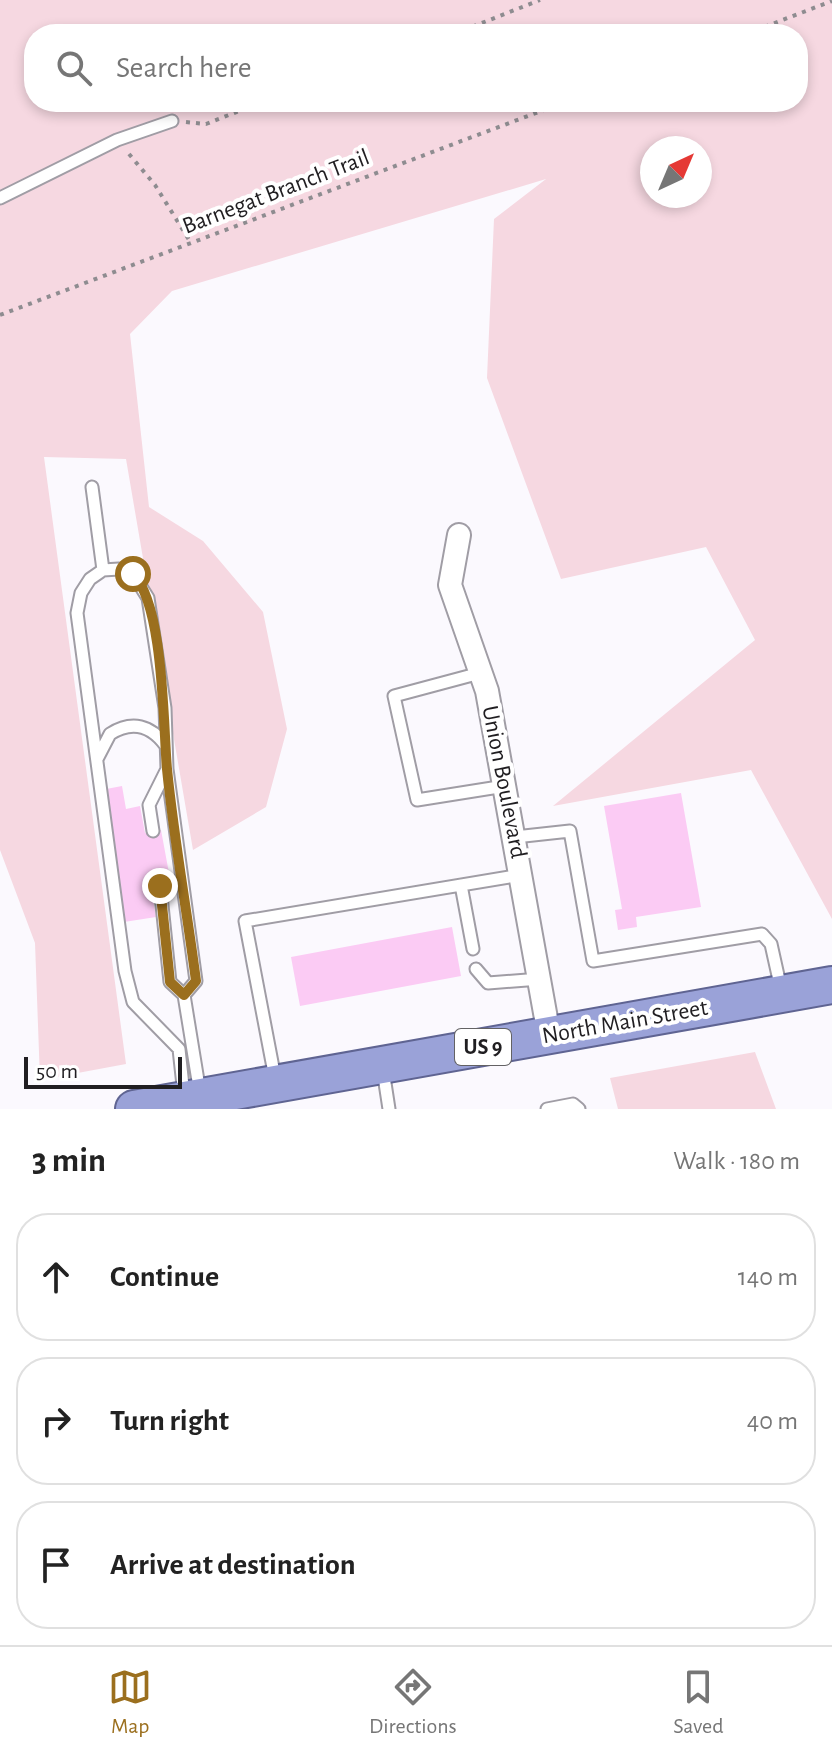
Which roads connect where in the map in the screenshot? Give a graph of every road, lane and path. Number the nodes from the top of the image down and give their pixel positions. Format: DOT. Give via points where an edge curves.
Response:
graph roads {
  1 [pos="540,0"];
  2 [pos="832,1"];
  3 [pos="479,24"];
  4 [pos="772,24"];
  5 [pos="237,112"];
  6 [pos="538,112"];
  7 [pos="172,121"];
  8 [pos="117,140"];
  9 [pos="0,198"];
  10 [pos="191,243"];
  11 [pos="0,315"];
  12 [pos="92,487"];
  13 [pos="459,535"];
  14 [pos="103,570"];
  15 [pos="480,673"];
  16 [pos="166,747"];
  17 [pos="97,759"];
  18 [pos="167,769"];
  19 [pos="505,786"];
  20 [pos="153,831"];
  21 [pos="515,837"];
  22 [pos="521,875"];
  23 [pos="461,885"];
  24 [pos="160,886"];
  25 [pos="473,949"];
  26 [pos="476,969"];
  27 [pos="540,979"];
  28 [pos="832,985"];
  29 [pos="782,994"];
  30 [pos="184,995"];
  31 [pos="549,1035"];
  32 [pos="382,1065"];
  33 [pos="276,1084"];
  34 [pos="192,1099"];
  35 [pos="134,1109"];
  36 [pos="389,1109"];
  37 [pos="547,1109"];
  38 [pos="579,1109"];
  1 -- 3 [label="path"];
  2 -- 4 [label="path"];
  5 -- 7 [label="path" via="206,124"];
  6 -- 10 [label="path, Barnegat Branch Trail"];
  7 -- 8 [label="lane"];
  8 -- 9 [label="lane"];
  8 -- 10 [label="path" via="155,185"];
  10 -- 11 [label="path, Barnegat Branch Trail"];
  12 -- 14 [label="lane"];
  13 -- 15 [label="street, Union Boulevard" via="450,585"];
  14 -- 16 [label="lane" via="133,574 148,598"];
  14 -- 17 [label="lane" via="81,593 77,613"];
  15 -- 19 [label="street, Union Boulevard"];
  15 -- 19 [label="lane" via="394,696 397,711 417,800"];
  16 -- 17 [label="lane" via="146,727 134,725 110,734"];
  16 -- 18 [label="lane"];
  17 -- 34 [label="lane" via="133,1002 179,1049"];
  18 -- 20 [label="lane" via="149,805"];
  18 -- 30 [label="lane" via="196,981"];
  19 -- 21 [label="street, Union Boulevard"];
  21 -- 22 [label="street, Union Boulevard"];
  21 -- 29 [label="lane" via="570,831 593,961 762,934 771,944"];
  22 -- 23 [label="lane"];
  22 -- 27 [label="street, Union Boulevard"];
  23 -- 25 [label="lane"];
  23 -- 33 [label="lane" via="245,921"];
  24 -- 30 [label="lane" via="170,982"];
  26 -- 27 [label="lane" via="488,983"];
  27 -- 31 [label="street, Union Boulevard"];
  28 -- 29 [label="highway, North Main Street / US 9"];
  29 -- 31 [label="highway, North Main Street / US 9"];
  30 -- 34 [label="lane"];
  31 -- 32 [label="highway, North Main Street / US 9"];
  32 -- 33 [label="highway, North Main Street / US 9"];
  32 -- 36 [label="lane"];
  33 -- 34 [label="highway, North Main Street / US 9"];
  34 -- 35 [label="highway, North Main Street / US 9"];
  37 -- 38 [label="lane" via="573,1104"];
}
